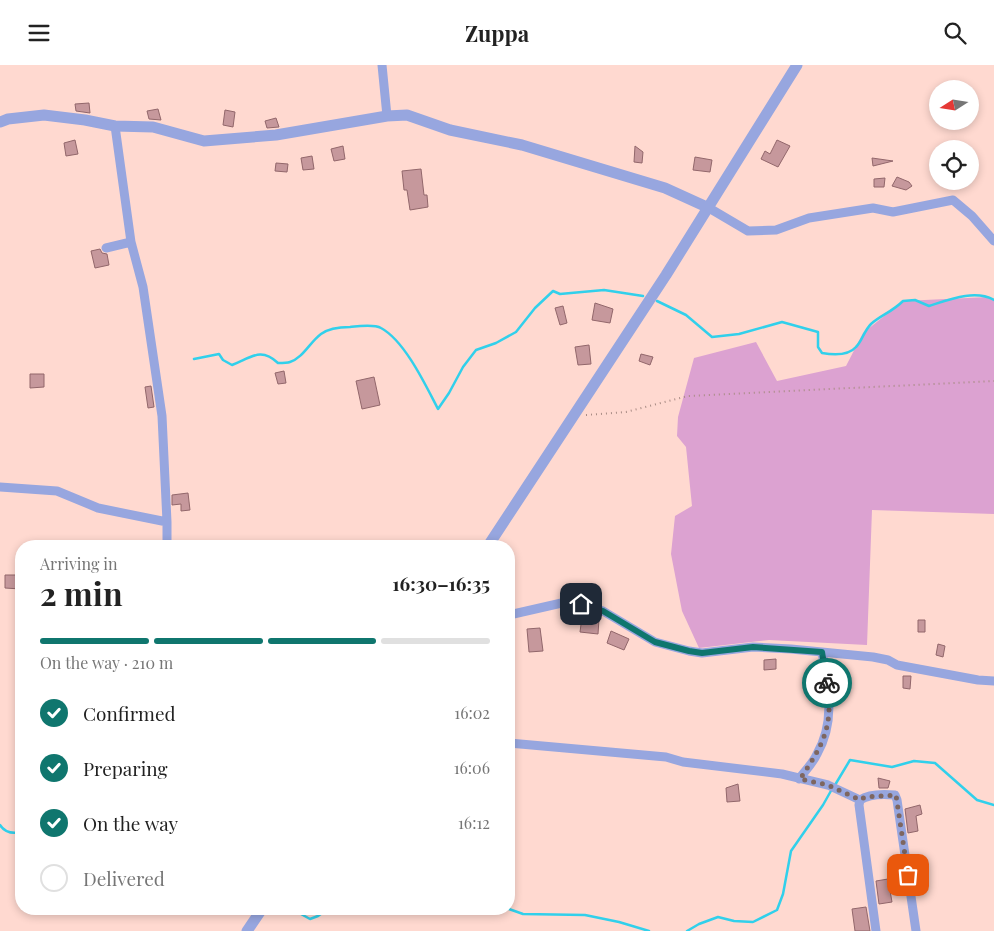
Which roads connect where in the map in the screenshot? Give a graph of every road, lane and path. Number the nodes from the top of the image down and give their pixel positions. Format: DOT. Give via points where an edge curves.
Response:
graph roads {
  1 [pos="382,65"];
  2 [pos="797,65"];
  3 [pos="387,116"];
  4 [pos="0,122"];
  5 [pos="115,126"];
  6 [pos="709,207"];
  7 [pos="994,241"];
  8 [pos="131,242"];
  9 [pos="106,248"];
  10 [pos="994,381"];
  11 [pos="578,411"];
  12 [pos="0,487"];
  13 [pos="167,522"];
  14 [pos="167,540"];
  15 [pos="492,540"];
  16 [pos="515,614"];
  17 [pos="822,652"];
  18 [pos="994,681"];
  19 [pos="515,744"];
  20 [pos="800,779"];
  21 [pos="860,800"];
  22 [pos="258,915"];
  23 [pos="248,931"];
  24 [pos="876,931"];
  25 [pos="916,931"];
  1 -- 3 [label="street"];
  2 -- 6 [label="street"];
  3 -- 5 [label="street" via="276,135 204,141 152,127"];
  3 -- 6 [label="street" via="407,115 450,130 522,145 665,188"];
  4 -- 5 [label="street" via="44,115"];
  5 -- 8 [label="street"];
  6 -- 7 [label="street" via="748,231 776,230 809,218 873,207 893,212 953,200"];
  6 -- 11 [label="street"];
  8 -- 9 [label="street"];
  8 -- 13 [label="street" via="143,287 162,416"];
  10 -- 11 [label="path" via="688,396 626,412 587,415"];
  11 -- 15 [label="street"];
  12 -- 13 [label="street" via="57,491 98,508"];
  13 -- 14 [label="street"];
  16 -- 17 [label="street" via="566,602 603,611 655,642 689,651 702,653 753,647"];
  17 -- 18 [label="street" via="874,657 897,665"];
  17 -- 20 [label="street" via="829,697 828,726 818,754"];
  19 -- 20 [label="street" via="666,757"];
  20 -- 21 [label="street" via="832,786"];
  21 -- 24 [label="street"];
  21 -- 25 [label="street" via="896,795"];
  22 -- 23 [label="street"];
}
